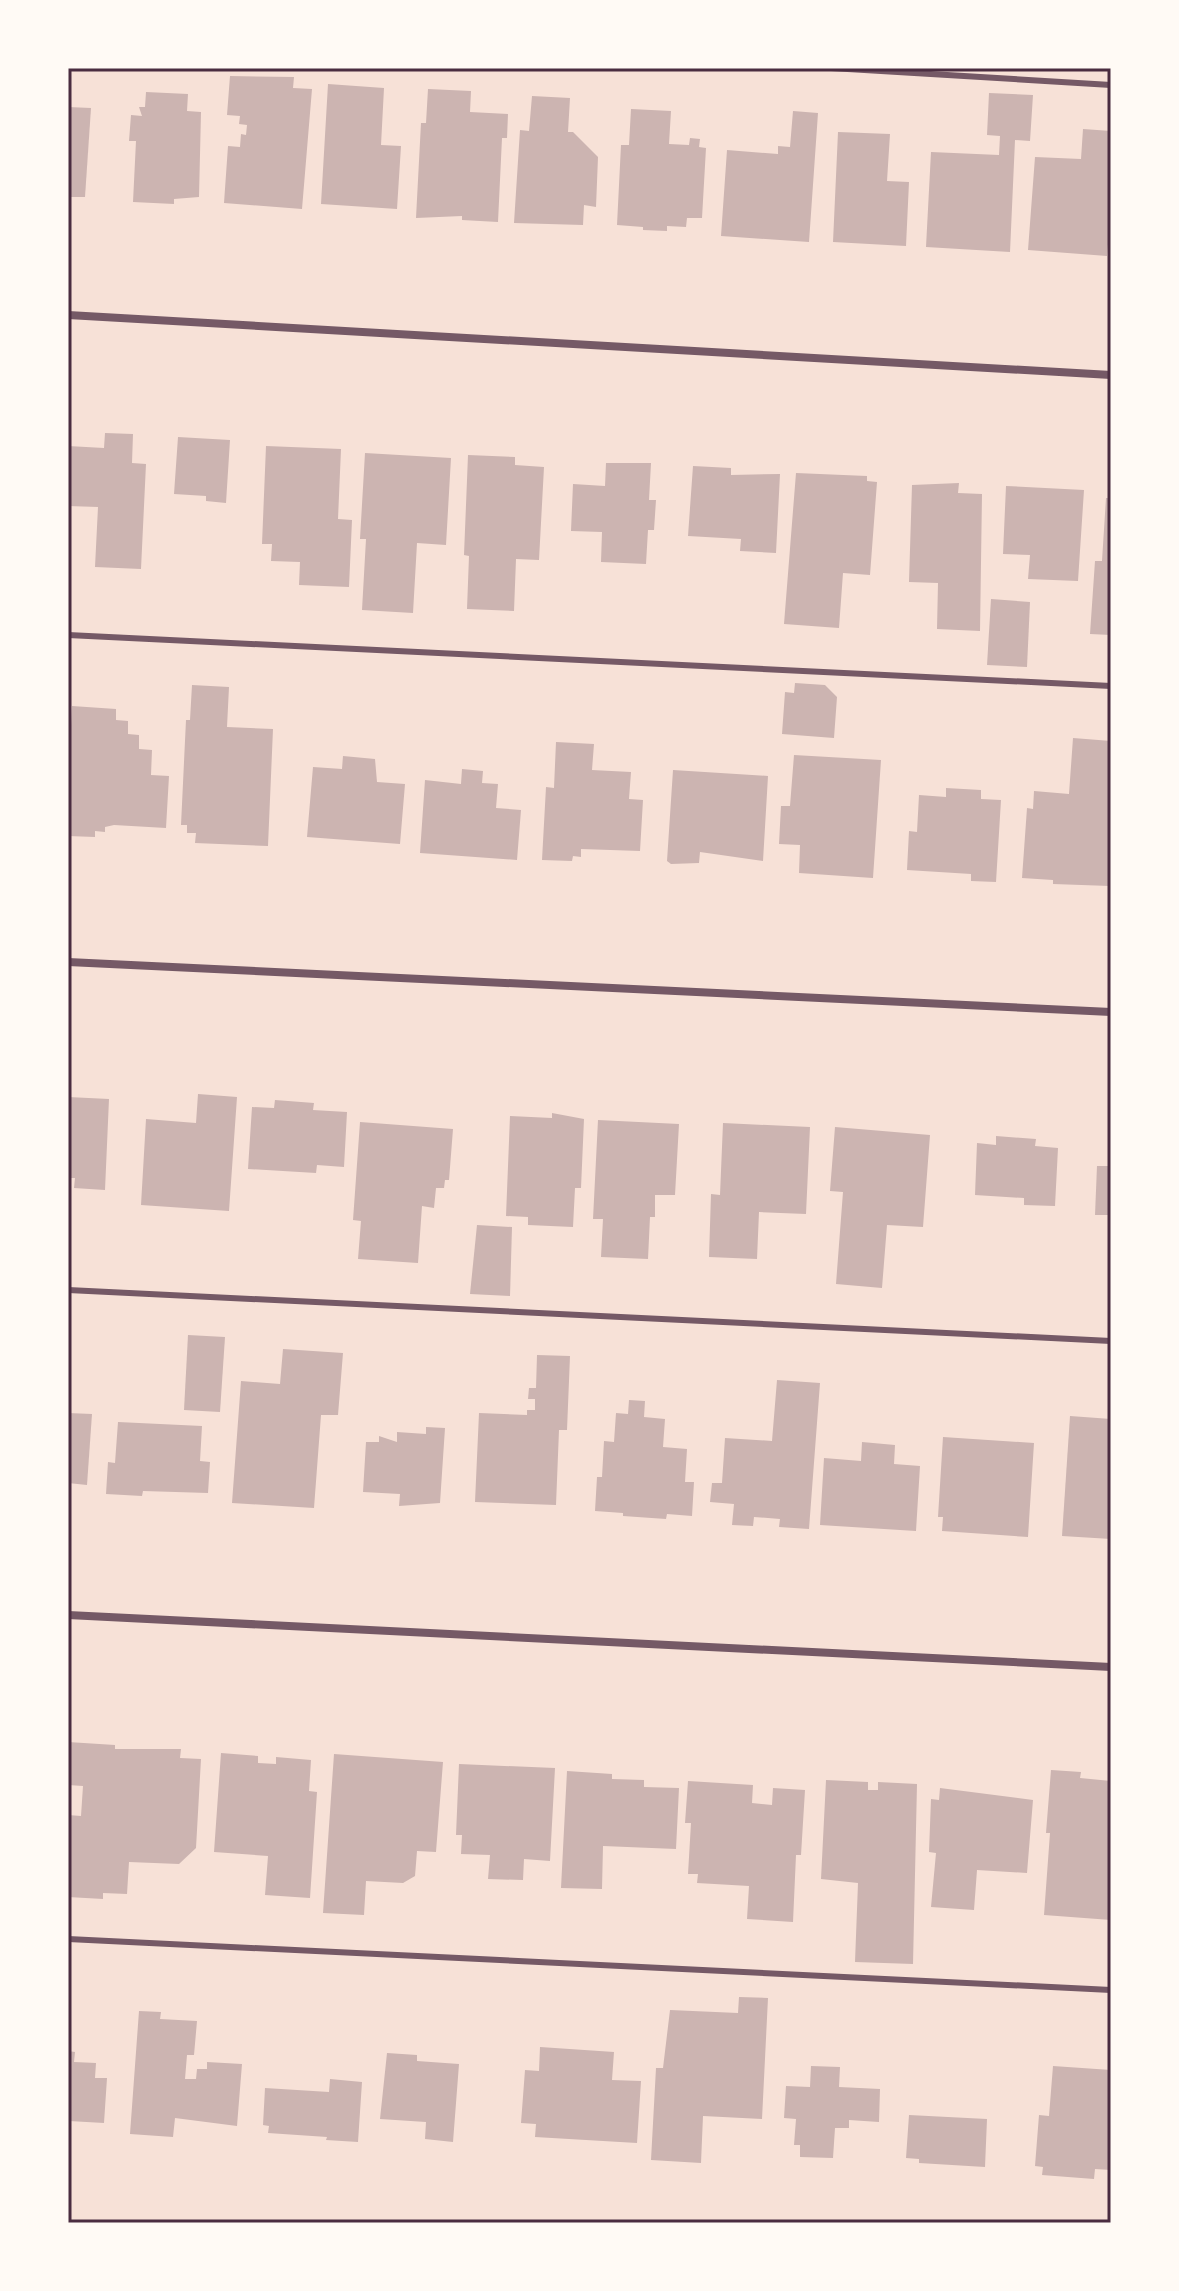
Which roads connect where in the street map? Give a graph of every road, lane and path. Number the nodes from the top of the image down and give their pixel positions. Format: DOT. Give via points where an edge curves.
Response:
graph roads {
  1 [pos="831,68"];
  2 [pos="1111,85"];
  3 [pos="68,315"];
  4 [pos="1111,375"];
  5 [pos="68,635"];
  6 [pos="1111,686"];
  7 [pos="68,962"];
  8 [pos="1111,1012"];
  9 [pos="68,1290"];
  10 [pos="1111,1341"];
  11 [pos="68,1615"];
  12 [pos="1111,1667"];
  13 [pos="68,1939"];
  14 [pos="1111,1990"];
  1 -- 2 [label="lane"];
  3 -- 4 [label="street"];
  5 -- 6 [label="lane"];
  7 -- 8 [label="street"];
  9 -- 10 [label="lane"];
  11 -- 12 [label="street"];
  13 -- 14 [label="lane"];
}
